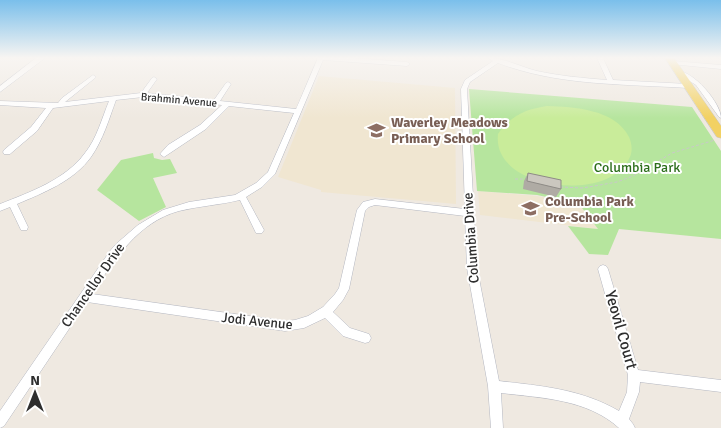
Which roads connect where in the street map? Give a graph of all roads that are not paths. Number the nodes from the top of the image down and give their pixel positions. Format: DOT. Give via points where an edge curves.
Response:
graph roads {
  1 [pos="15,78"];
  2 [pos="90,78"];
  3 [pos="313,78"];
  4 [pos="471,78"];
  5 [pos="581,78"];
  6 [pos="682,78"];
  7 [pos="690,78"];
  8 [pos="154,79"];
  9 [pos="610,80"];
  10 [pos="228,84"];
  11 [pos="688,86"];
  12 [pos="0,90"];
  13 [pos="143,95"];
  14 [pos="114,98"];
  15 [pos="216,102"];
  16 [pos="0,103"];
  17 [pos="60,104"];
  18 [pos="227,104"];
  19 [pos="51,106"];
  20 [pos="298,111"];
  21 [pos="721,116"];
  22 [pos="721,134"];
  23 [pos="7,152"];
  24 [pos="164,154"];
  25 [pos="242,196"];
  26 [pos="12,203"];
  27 [pos="0,208"];
  28 [pos="469,213"];
  29 [pos="24,227"];
  30 [pos="259,230"];
  31 [pos="603,269"];
  32 [pos="84,297"];
  33 [pos="326,312"];
  34 [pos="366,338"];
  35 [pos="634,375"];
  36 [pos="494,386"];
  37 [pos="721,386"];
  38 [pos="0,422"];
  39 [pos="625,424"];
  40 [pos="497,428"];
  1 -- 12 [label="street"];
  2 -- 17 [label="street"];
  3 -- 20 [label="street, Chancellor Drive"];
  4 -- 28 [label="street, Columbia Drive" via="464,88"];
  5 -- 9 [label="street"];
  6 -- 11 [label="main road"];
  7 -- 21 [label="street"];
  8 -- 13 [label="street"];
  9 -- 11 [label="street"];
  10 -- 15 [label="street"];
  11 -- 22 [label="main road"];
  13 -- 14 [label="street, Brahmin Avenue"];
  13 -- 15 [label="street, Brahmin Avenue"];
  14 -- 17 [label="street, Brahmin Avenue"];
  14 -- 26 [label="street" via="92,148 82,162 60,179"];
  15 -- 18 [label="street, Brahmin Avenue"];
  16 -- 19 [label="street, Brahmin Avenue"];
  17 -- 19 [label="street, Brahmin Avenue"];
  18 -- 20 [label="street, Brahmin Avenue"];
  18 -- 24 [label="street" via="203,127"];
  19 -- 23 [label="street" via="34,129"];
  20 -- 25 [label="street, Chancellor Drive" via="271,174"];
  25 -- 30 [label="street"];
  25 -- 32 [label="street, Chancellor Drive" via="176,209 130,234"];
  26 -- 27 [label="street"];
  26 -- 29 [label="street"];
  28 -- 33 [label="street, Jodi Avenue" via="375,202 366,204 361,210 344,289"];
  28 -- 36 [label="street, Columbia Drive" via="473,280"];
  31 -- 35 [label="street, Yeovil Court"];
  32 -- 33 [label="street, Jodi Avenue" via="285,326 311,322"];
  32 -- 38 [label="street, Chancellor Drive"];
  33 -- 34 [label="street" via="347,332"];
  35 -- 37 [label="street"];
  35 -- 39 [label="street, Yeovil Court"];
  36 -- 39 [label="street" via="580,399 600,407"];
  36 -- 40 [label="street, Columbia Drive"];
}
